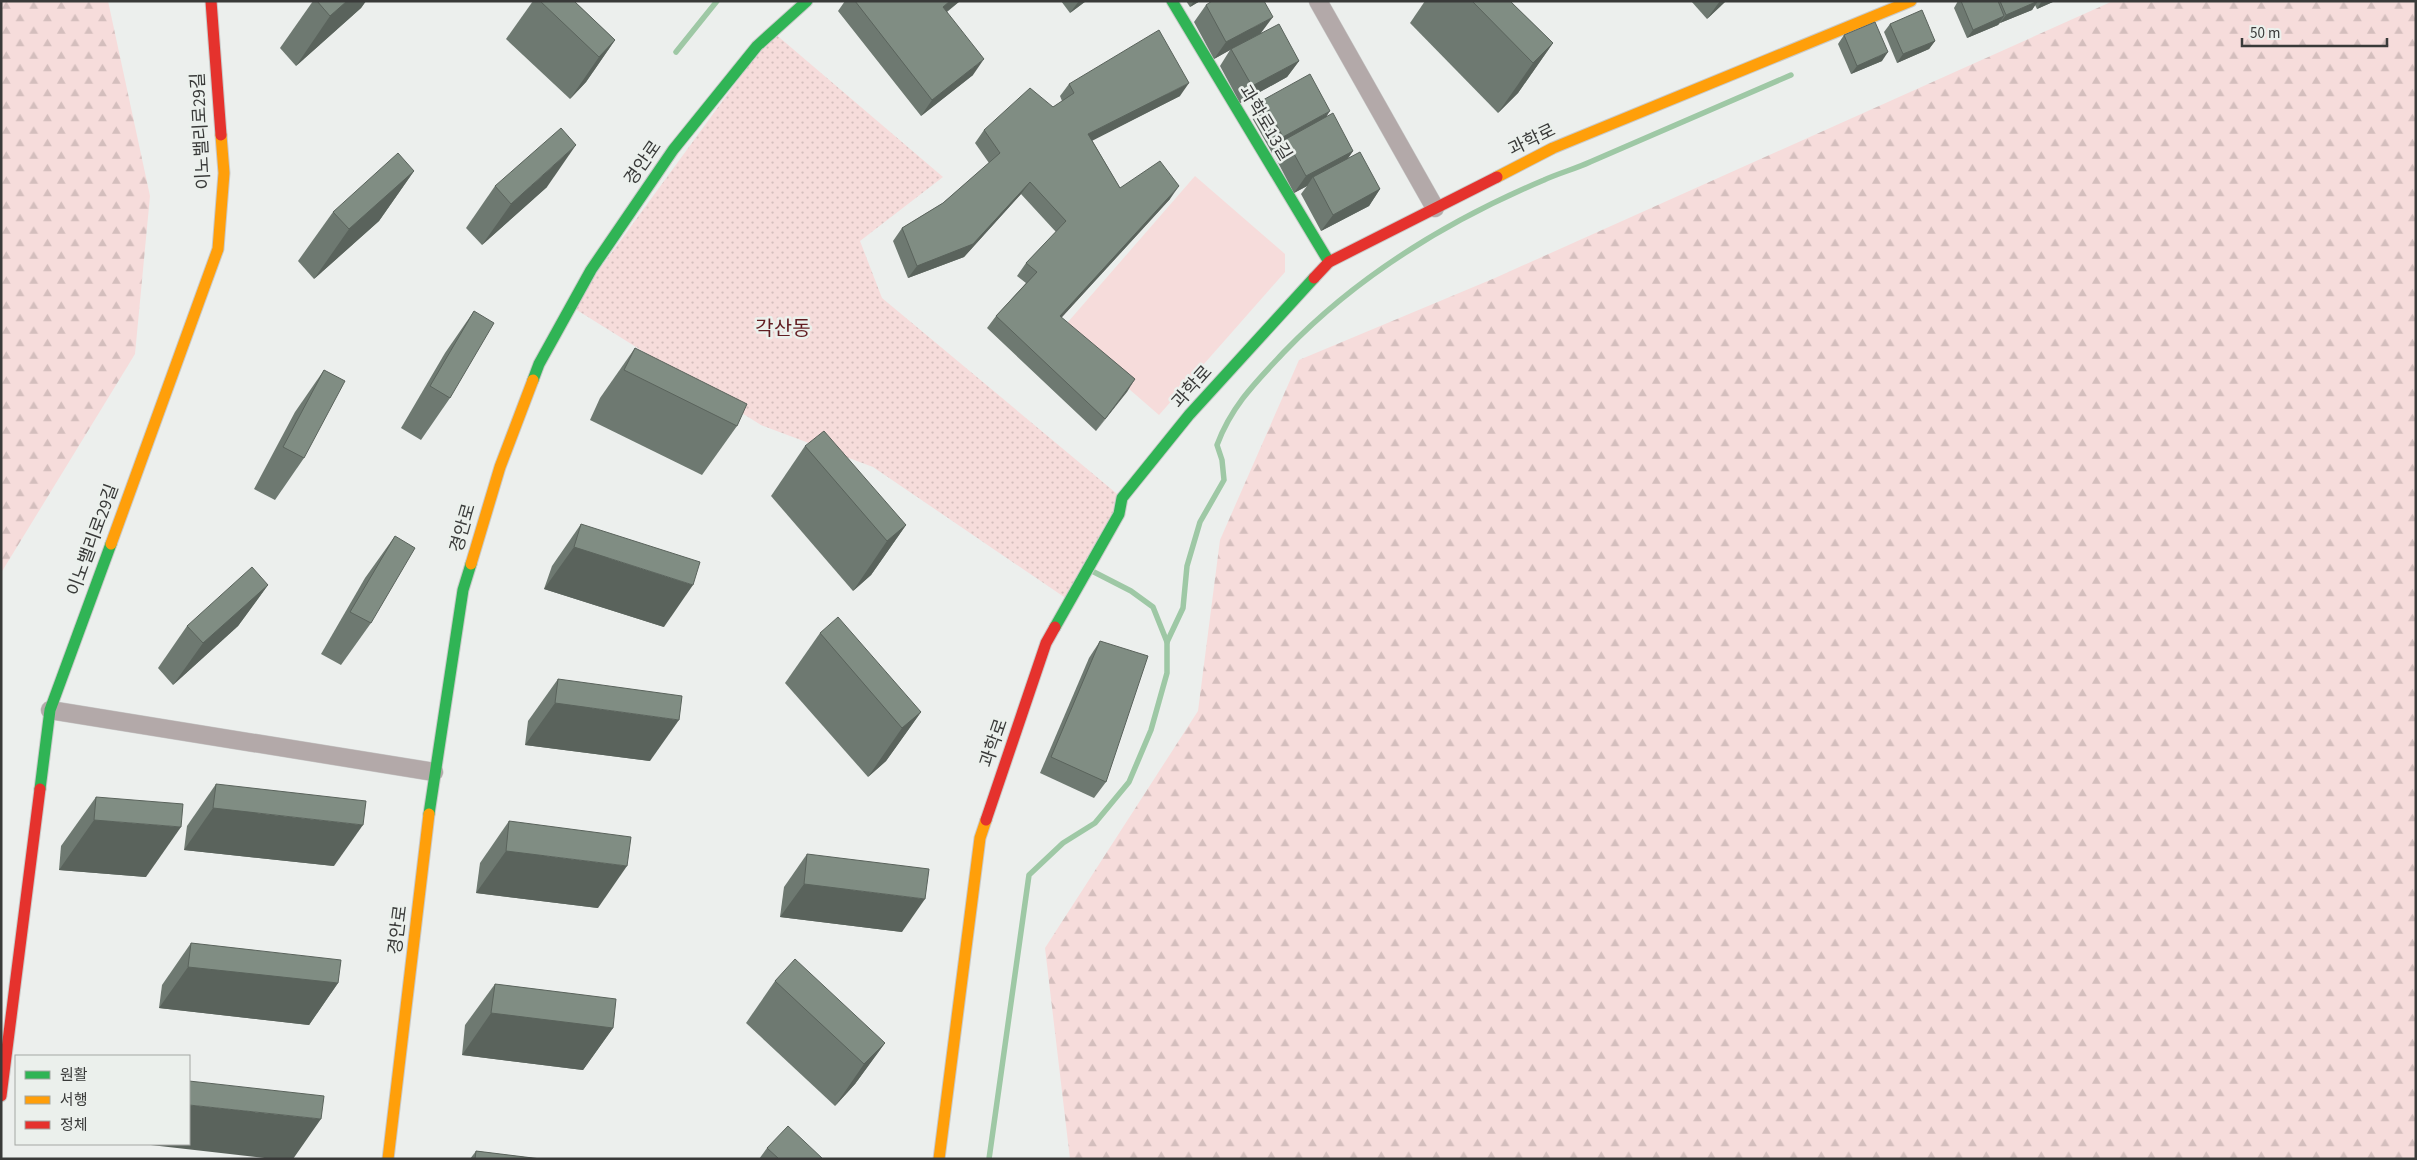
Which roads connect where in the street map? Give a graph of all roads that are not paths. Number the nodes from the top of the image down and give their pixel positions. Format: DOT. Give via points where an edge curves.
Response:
graph roads {
  1 [pos="211,1"];
  2 [pos="807,1"];
  3 [pos="1172,1"];
  4 [pos="1318,1"];
  5 [pos="1911,1"];
  6 [pos="1435,208"];
  7 [pos="1329,262"];
  8 [pos="50,710"];
  9 [pos="434,772"];
  10 [pos="1,1096"];
  11 [pos="388,1159"];
  12 [pos="939,1159"];
  1 -- 8 [label="street, 이노밸리로29길" via="224,173 218,249"];
  2 -- 9 [label="street, 경안로" via="757,46 673,150 591,270 539,364 500,467 463,590"];
  3 -- 7 [label="street, 과학로13길"];
  4 -- 6 [label="street"];
  5 -- 6 [label="street, 과학로" via="1553,148"];
  6 -- 7 [label="street, 과학로"];
  7 -- 12 [label="street, 과학로" via="1189,415 1122,498 1118,514 1046,643 980,838"];
  8 -- 9 [label="street"];
  8 -- 10 [label="street, 이노밸리로29길"];
  9 -- 11 [label="street, 경안로"];
}
